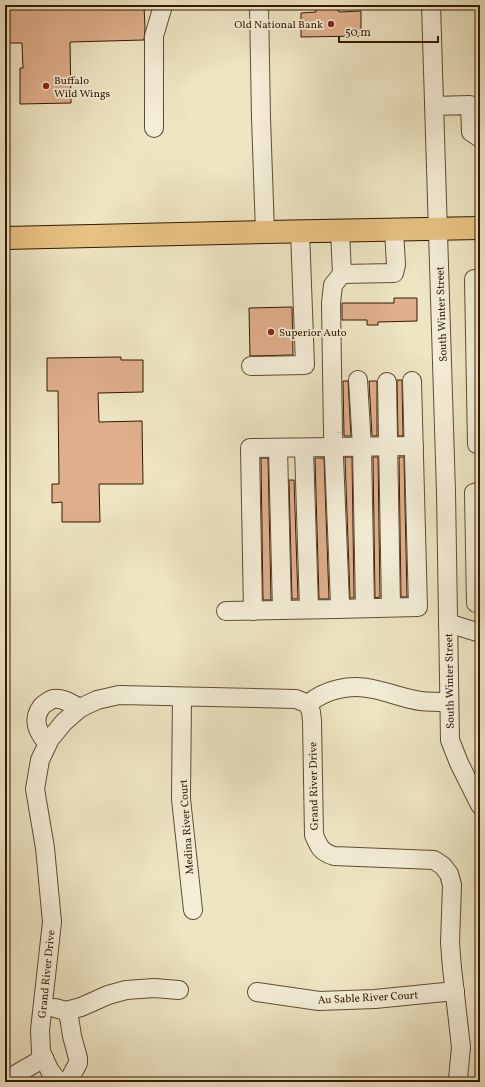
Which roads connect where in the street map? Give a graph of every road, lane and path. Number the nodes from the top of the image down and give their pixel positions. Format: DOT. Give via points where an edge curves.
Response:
graph roads {
  1 [pos="162,5"];
  2 [pos="260,5"];
  3 [pos="431,5"];
  4 [pos="434,106"];
  5 [pos="154,128"];
  6 [pos="480,138"];
  7 [pos="480,228"];
  8 [pos="438,229"];
  9 [pos="394,230"];
  10 [pos="300,231"];
  11 [pos="340,231"];
  12 [pos="265,232"];
  13 [pos="5,238"];
  14 [pos="342,274"];
  15 [pos="480,279"];
  16 [pos="477,329"];
  17 [pos="251,366"];
  18 [pos="358,380"];
  19 [pos="412,381"];
  20 [pos="387,382"];
  21 [pos="388,446"];
  22 [pos="414,446"];
  23 [pos="480,446"];
  24 [pos="334,447"];
  25 [pos="362,447"];
  26 [pos="278,448"];
  27 [pos="304,448"];
  28 [pos="480,491"];
  29 [pos="480,602"];
  30 [pos="391,607"];
  31 [pos="365,608"];
  32 [pos="336,609"];
  33 [pos="282,610"];
  34 [pos="309,610"];
  35 [pos="226,611"];
  36 [pos="253,611"];
  37 [pos="448,624"];
  38 [pos="480,633"];
  39 [pos="182,697"];
  40 [pos="449,702"];
  41 [pos="308,704"];
  42 [pos="80,708"];
  43 [pos="47,743"];
  44 [pos="480,805"];
  45 [pos="193,910"];
  46 [pos="179,990"];
  47 [pos="455,991"];
  48 [pos="257,992"];
  49 [pos="43,1005"];
  50 [pos="66,1011"];
  51 [pos="44,1058"];
  52 [pos="5,1079"];
  53 [pos="59,1081"];
  54 [pos="462,1081"];
  1 -- 5 [label="street" via="154,36"];
  2 -- 12 [label="street"];
  3 -- 4 [label="street, South Winter Street"];
  4 -- 6 [label="street" via="470,105 471,132"];
  4 -- 8 [label="street, South Winter Street"];
  7 -- 8 [label="highway"];
  8 -- 9 [label="highway"];
  8 -- 37 [label="street, South Winter Street"];
  9 -- 11 [label="highway"];
  9 -- 14 [label="street" via="394,273"];
  10 -- 11 [label="highway"];
  10 -- 12 [label="highway"];
  10 -- 17 [label="street" via="305,365"];
  11 -- 14 [label="street"];
  12 -- 13 [label="highway"];
  14 -- 24 [label="street" via="333,285 331,303"];
  15 -- 16 [label="street" via="474,279"];
  16 -- 23 [label="street" via="477,444"];
  18 -- 25 [label="street"];
  19 -- 22 [label="street"];
  20 -- 21 [label="street"];
  21 -- 22 [label="street"];
  21 -- 25 [label="street"];
  21 -- 30 [label="street"];
  22 -- 30 [label="street" via="418,607"];
  24 -- 25 [label="street"];
  24 -- 27 [label="street"];
  24 -- 32 [label="street" via="340,595 340,603"];
  25 -- 31 [label="street"];
  26 -- 27 [label="street"];
  26 -- 33 [label="street"];
  26 -- 36 [label="street" via="250,448"];
  27 -- 34 [label="street"];
  28 -- 29 [label="street" via="474,493 476,603"];
  30 -- 31 [label="street"];
  31 -- 32 [label="street"];
  32 -- 34 [label="street"];
  33 -- 34 [label="street"];
  33 -- 36 [label="street"];
  35 -- 36 [label="street"];
  37 -- 38 [label="street, South Winter Street"];
  37 -- 40 [label="street, South Winter Street"];
  39 -- 41 [label="street, Grand River Drive" via="296,699"];
  39 -- 42 [label="street, Grand River Drive" via="119,695 97,700"];
  39 -- 45 [label="street, Medina River Court" via="181,799"];
  40 -- 41 [label="street" via="421,701 372,688 354,687 329,692"];
  40 -- 44 [label="street, South Winter Street" via="450,740"];
  41 -- 47 [label="street, Grand River Drive" via="312,721 314,835 319,846 334,856 434,860 443,866 452,885 450,943"];
  42 -- 43 [label="street, Grand River Drive" via="64,722"];
  42 -- 43 [label="street" via="65,700 52,699 43,705 37,714 37,722 39,733"];
  43 -- 49 [label="street, Grand River Drive" via="40,760 35,789 45,848 52,922"];
  46 -- 50 [label="street" via="126,990"];
  47 -- 48 [label="street, Au Sable River Court" via="375,999 319,1001"];
  47 -- 54 [label="street, Grand River Drive"];
  49 -- 50 [label="street"];
  49 -- 51 [label="street, Grand River Drive" via="40,1030 41,1052"];
  50 -- 53 [label="street" via="78,1063"];
  51 -- 52 [label="street"];
  51 -- 53 [label="street, Grand River Drive" via="50,1071"];
}
